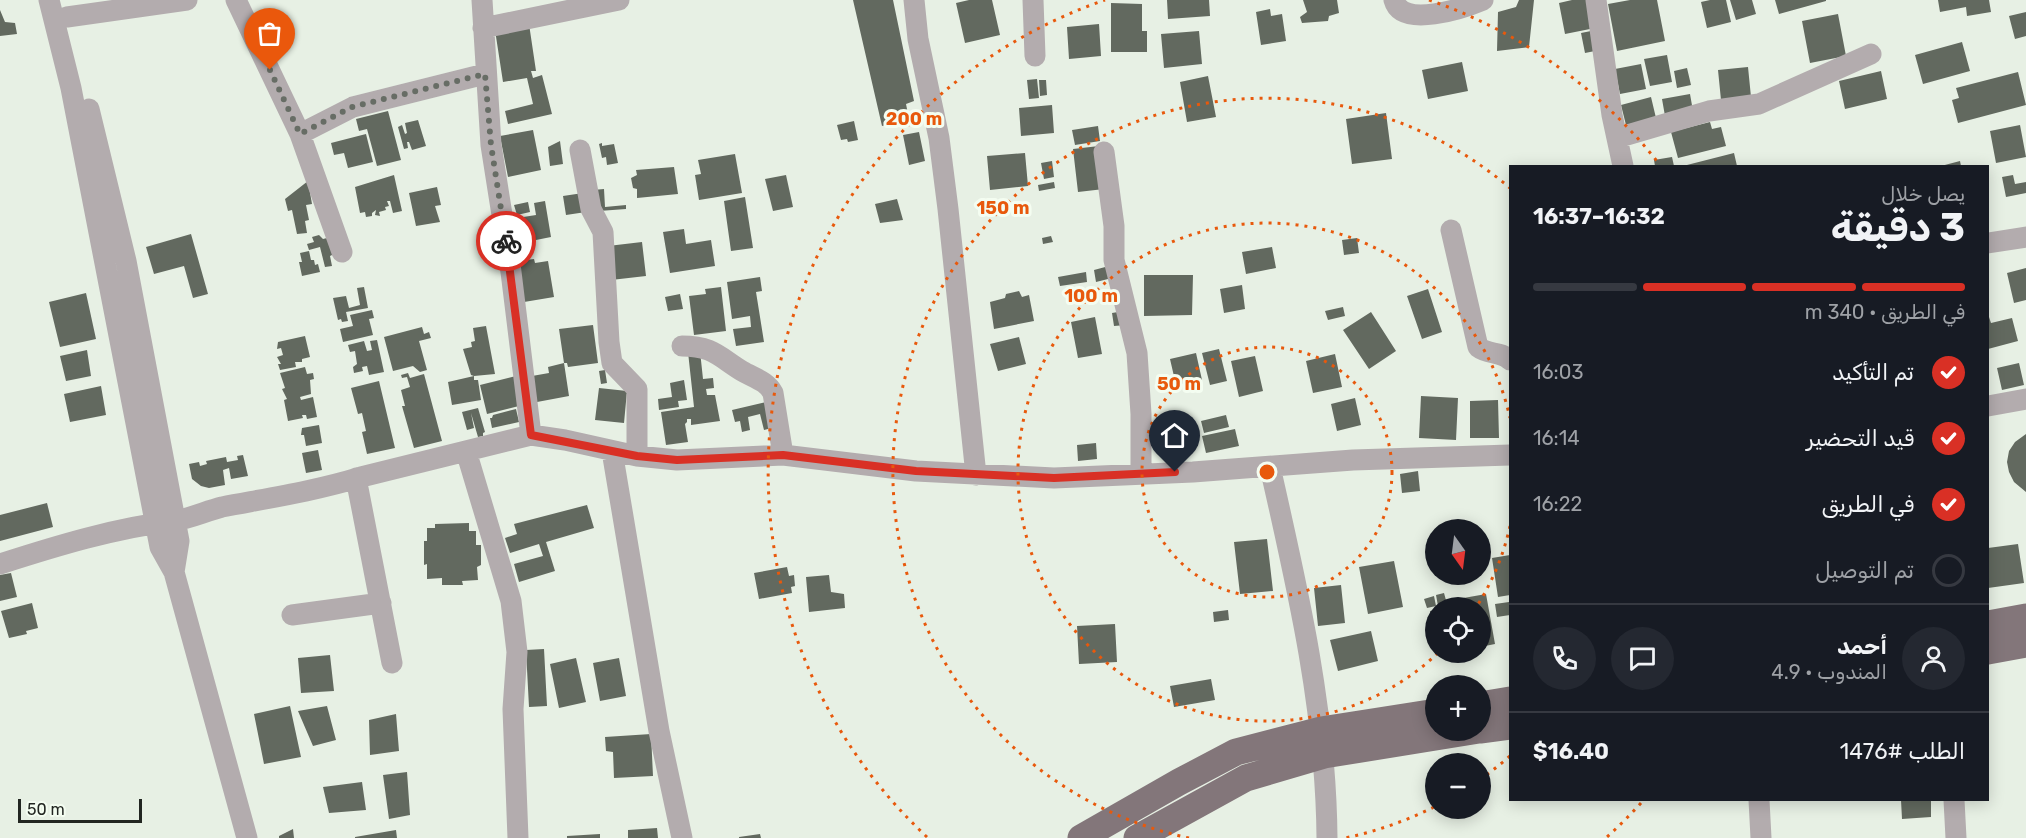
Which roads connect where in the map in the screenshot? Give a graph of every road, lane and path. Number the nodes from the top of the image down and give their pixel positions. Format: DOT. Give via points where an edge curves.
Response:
graph roads {
  1 [pos="48,0"];
  2 [pos="187,0"];
  3 [pos="236,0"];
  4 [pos="482,0"];
  5 [pos="619,0"];
  6 [pos="914,0"];
  7 [pos="1033,0"];
  8 [pos="1394,0"];
  9 [pos="1483,0"];
  10 [pos="1596,0"];
  11 [pos="65,9"];
  12 [pos="483,28"];
  13 [pos="1871,54"];
  14 [pos="1035,56"];
  15 [pos="485,74"];
  16 [pos="300,134"];
  17 [pos="1617,138"];
  18 [pos="580,150"];
  19 [pos="1104,152"];
  20 [pos="1623,165"];
  21 [pos="1451,230"];
  22 [pos="2026,237"];
  23 [pos="1989,243"];
  24 [pos="342,252"];
  25 [pos="682,346"];
  26 [pos="1509,359"];
  27 [pos="2026,399"];
  28 [pos="1989,406"];
  29 [pos="531,435"];
  30 [pos="466,451"];
  31 [pos="612,451"];
  32 [pos="783,455"];
  33 [pos="637,456"];
  34 [pos="1509,456"];
  35 [pos="1270,467"];
  36 [pos="1141,473"];
  37 [pos="976,475"];
  38 [pos="356,478"];
  39 [pos="164,522"];
  40 [pos="0,564"];
  41 [pos="381,603"];
  42 [pos="292,615"];
  43 [pos="2026,617"];
  44 [pos="1989,624"];
  45 [pos="2026,644"];
  46 [pos="1989,651"];
  47 [pos="392,663"];
  48 [pos="1509,700"];
  49 [pos="1491,703"];
  50 [pos="1425,715"];
  51 [pos="1509,726"];
  52 [pos="1491,729"];
  53 [pos="1425,734"];
  54 [pos="1323,742"];
  55 [pos="1759,801"];
  56 [pos="1954,801"];
  57 [pos="247,838"];
  58 [pos="518,838"];
  59 [pos="682,838"];
  60 [pos="1081,838"];
  61 [pos="1137,838"];
  62 [pos="1327,838"];
  63 [pos="1761,838"];
  64 [pos="1956,838"];
  1 -- 39 [label="street" via="71,88"];
  2 -- 11 [label="street"];
  3 -- 16 [label="street"];
  4 -- 12 [label="street"];
  5 -- 12 [label="street"];
  6 -- 37 [label="street" via="947,197"];
  7 -- 14 [label="street"];
  8 -- 9 [label="street" via="1395,6 1407,14 1420,14 1458,10"];
  10 -- 17 [label="street"];
  11 -- 39 [label="street" via="126,261"];
  12 -- 15 [label="street"];
  13 -- 17 [label="street" via="1759,104 1709,111"];
  15 -- 16 [label="street" via="352,107"];
  15 -- 29 [label="street" via="491,145"];
  16 -- 24 [label="street"];
  17 -- 20 [label="street"];
  18 -- 33 [label="street" via="591,210 603,232 612,363 637,389"];
  19 -- 36 [label="street" via="1114,226 1114,260 1137,353"];
  21 -- 26 [label="street" via="1478,347 1484,352 1505,354"];
  22 -- 23 [label="street"];
  25 -- 32 [label="street" via="696,346 721,356 770,386"];
  27 -- 28 [label="street"];
  29 -- 30 [label="street"];
  29 -- 31 [label="street"];
  30 -- 38 [label="street"];
  30 -- 58 [label="street" via="514,622"];
  31 -- 33 [label="street"];
  31 -- 59 [label="street" via="659,731"];
  32 -- 33 [label="street" via="677,460"];
  32 -- 37 [label="street"];
  34 -- 35 [label="street" via="1353,460"];
  35 -- 36 [label="street"];
  35 -- 54 [label="street" via="1299,592"];
  36 -- 37 [label="street" via="1054,478"];
  38 -- 39 [label="street"];
  38 -- 41 [label="street"];
  39 -- 40 [label="street" via="55,546"];
  39 -- 57 [label="street" via="178,542 174,572"];
  41 -- 42 [label="street"];
  41 -- 47 [label="street"];
  43 -- 44 [label="main road"];
  45 -- 46 [label="main road"];
  48 -- 49 [label="main road"];
  50 -- 54 [label="main road"];
  51 -- 52 [label="main road"];
  53 -- 54 [label="main road"];
  54 -- 60 [label="main road" via="1236,752"];
  54 -- 61 [label="main road" via="1184,810"];
  54 -- 62 [label="street"];
  55 -- 63 [label="street"];
  56 -- 64 [label="street"];
}
